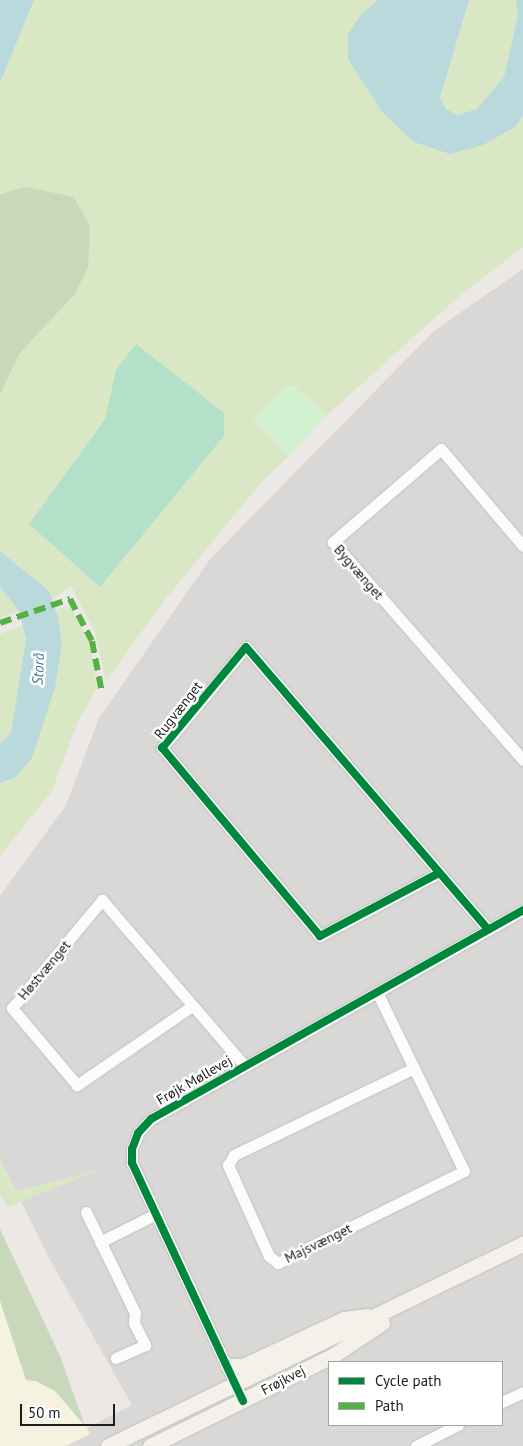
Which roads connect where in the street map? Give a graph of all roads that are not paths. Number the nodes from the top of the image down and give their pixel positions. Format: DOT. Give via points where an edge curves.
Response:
graph roads {
  1 [pos="523,546"];
  2 [pos="523,760"];
  3 [pos="439,873"];
  4 [pos="523,910"];
  5 [pos="488,930"];
  6 [pos="377,992"];
  7 [pos="192,1006"];
  8 [pos="245,1066"];
  9 [pos="414,1068"];
  10 [pos="86,1212"];
  11 [pos="156,1214"];
  12 [pos="100,1242"];
  13 [pos="523,1244"];
  14 [pos="435,1288"];
  15 [pos="381,1314"];
  16 [pos="116,1358"];
  17 [pos="228,1366"];
  18 [pos="236,1385"];
  19 [pos="523,1392"];
  20 [pos="243,1401"];
  21 [pos="503,1402"];
  22 [pos="456,1426"];
  23 [pos="108,1446"];
  24 [pos="150,1446"];
  25 [pos="416,1446"];
  1 -- 2 [label="street, Bygvænget" via="441,449 333,542"];
  3 -- 3 [label="street, Rugvænget" via="246,647 162,748 320,936"];
  3 -- 5 [label="street, Rugvænget"];
  4 -- 5 [label="street, Frøjk Møllevej"];
  5 -- 6 [label="street, Frøjk Møllevej"];
  6 -- 8 [label="street, Frøjk Møllevej"];
  6 -- 9 [label="street, Majsvænget"];
  7 -- 7 [label="street, Høstvænget" via="102,900 12,1008 77,1085"];
  7 -- 8 [label="street, Høstvænget"];
  8 -- 11 [label="street, Frøjk Møllevej" via="151,1119 138,1133 132,1149 132,1164"];
  9 -- 9 [label="street, Majsvænget" via="464,1171 278,1263 270,1256 228,1166 234,1155"];
  10 -- 12 [label="street"];
  11 -- 12 [label="street"];
  11 -- 17 [label="street, Frøjk Møllevej"];
  12 -- 16 [label="street" via="135,1313 134,1323 145,1345"];
  13 -- 14 [label="street, Frøjkvej"];
  14 -- 15 [label="street, Frøjkvej"];
  14 -- 20 [label="street, Frøjkvej" via="332,1356"];
  15 -- 17 [label="street, Frøjkvej" via="344,1319 243,1366"];
  15 -- 18 [label="street, Frøjkvej"];
  17 -- 18 [label="street, Frøjk Møllevej"];
  18 -- 20 [label="street, Frøjk Møllevej"];
  18 -- 23 [label="street, Frøjkvej"];
  19 -- 21 [label="street"];
  20 -- 24 [label="street, Frøjkvej"];
  22 -- 25 [label="street"];
}
